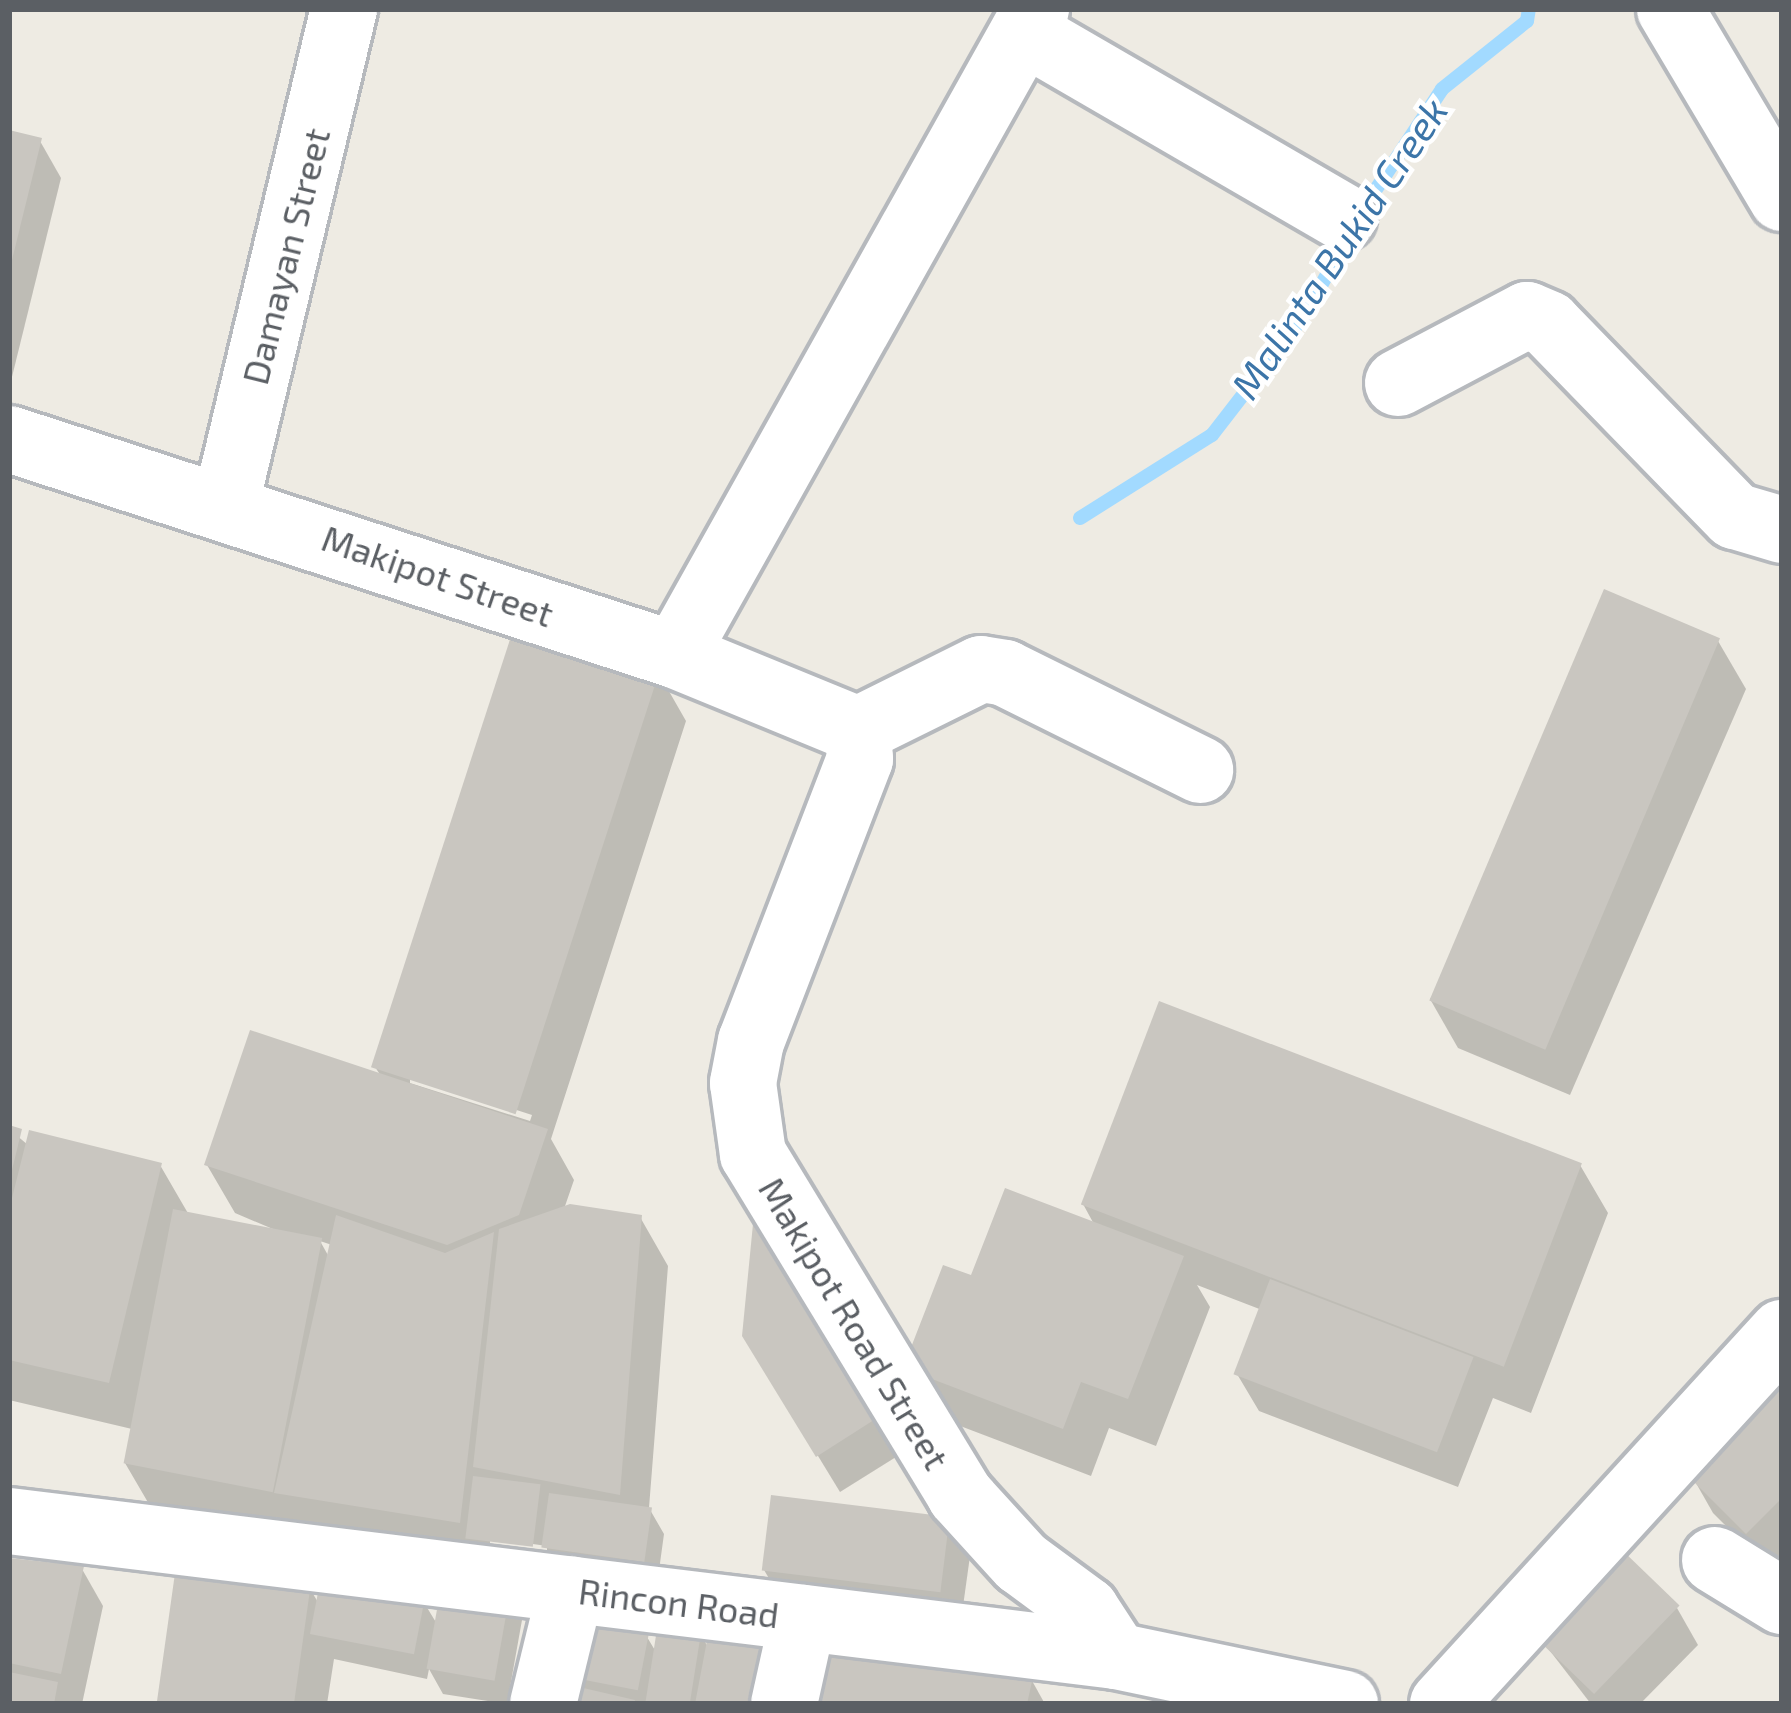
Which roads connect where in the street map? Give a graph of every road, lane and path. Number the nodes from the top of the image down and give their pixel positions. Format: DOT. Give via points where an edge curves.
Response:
graph roads {
  1 [pos="344,9"];
  2 [pos="1670,9"];
  3 [pos="1030,21"];
  4 [pos="1782,198"];
  5 [pos="1343,217"];
  6 [pos="1398,383"];
  7 [pos="9,439"];
  8 [pos="226,503"];
  9 [pos="1782,530"];
  10 [pos="675,655"];
  11 [pos="858,730"];
  12 [pos="1200,770"];
  13 [pos="1782,1333"];
  14 [pos="9,1521"];
  15 [pos="1715,1560"];
  16 [pos="571,1589"];
  17 [pos="1782,1601"];
  18 [pos="803,1618"];
  19 [pos="1116,1656"];
  20 [pos="1278,1695"];
  21 [pos="543,1704"];
  22 [pos="784,1704"];
  23 [pos="1346,1704"];
  24 [pos="1443,1704"];
  1 -- 8 [label="street, Damayan Street"];
  2 -- 4 [label="street"];
  3 -- 5 [label="street"];
  3 -- 10 [label="street"];
  6 -- 9 [label="street" via="1527,315 1548,324 1735,516"];
  7 -- 8 [label="street, Makipot Street"];
  8 -- 10 [label="street, Makipot Street"];
  10 -- 11 [label="street, Makipot Street"];
  11 -- 12 [label="street" via="981,669 1005,673"];
  11 -- 19 [label="street, Makipot Road Street" via="860,759 751,1041 743,1083 753,1154 775,1202 960,1496 1021,1562 1086,1610"];
  13 -- 24 [label="street"];
  14 -- 16 [label="street, Rincon Road"];
  15 -- 17 [label="street"];
  16 -- 18 [label="street, Rincon Road"];
  16 -- 21 [label="street"];
  18 -- 19 [label="street, Rincon Road"];
  18 -- 22 [label="street"];
  19 -- 20 [label="street, Rincon Road"];
  20 -- 23 [label="street, Rincon Road"];
}
